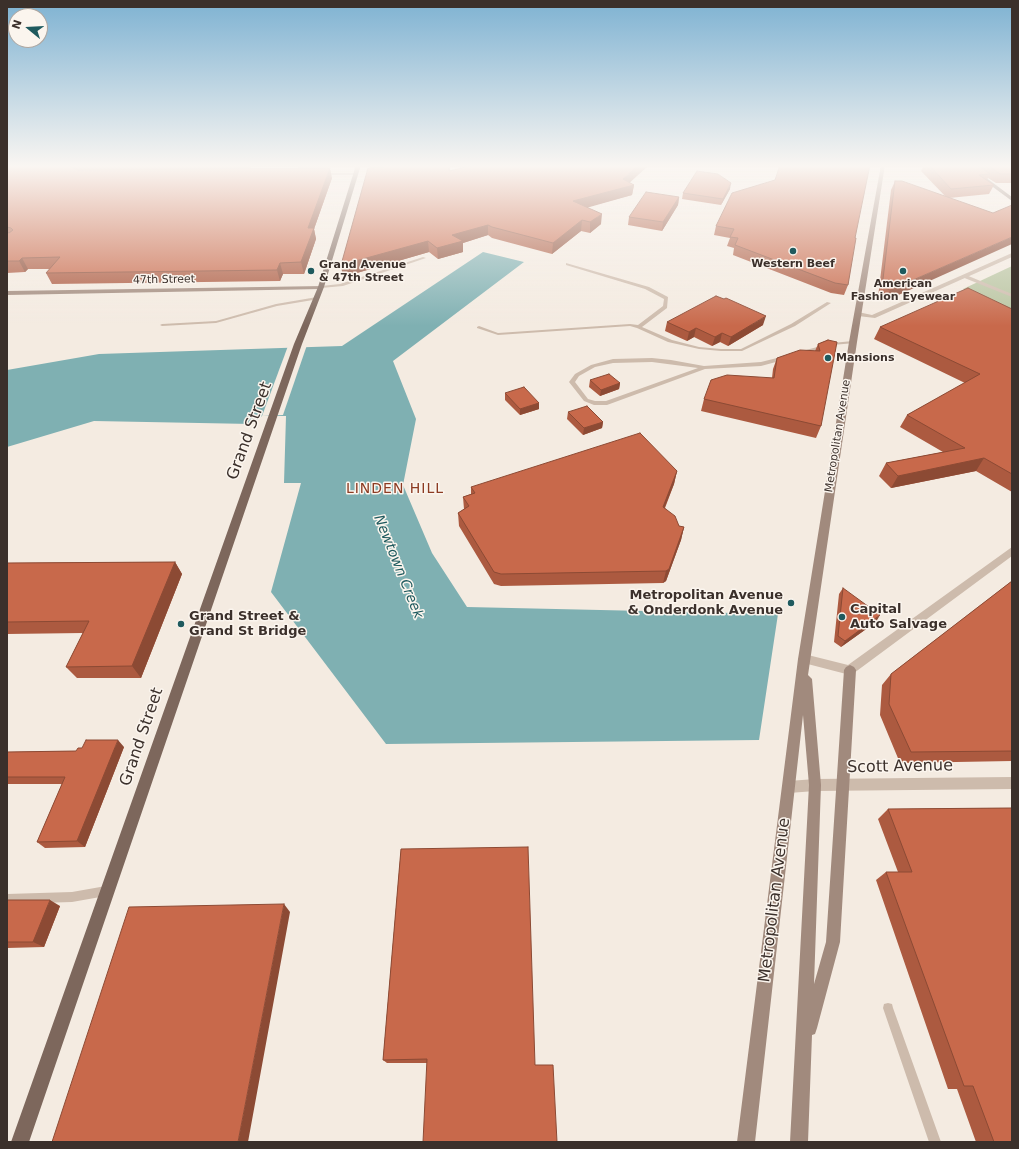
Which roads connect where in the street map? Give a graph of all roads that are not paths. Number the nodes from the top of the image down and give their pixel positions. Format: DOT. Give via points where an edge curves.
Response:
graph roads {
  1 [pos="342,219"];
  2 [pos="874,219"];
  3 [pos="1012,255"];
  4 [pos="424,258"];
  5 [pos="567,264"];
  6 [pos="964,276"];
  7 [pos="321,287"];
  8 [pos="7,293"];
  9 [pos="1012,296"];
  10 [pos="317,298"];
  11 [pos="829,302"];
  12 [pos="858,314"];
  13 [pos="162,325"];
  14 [pos="480,327"];
  15 [pos="639,327"];
  16 [pos="853,342"];
  17 [pos="704,368"];
  18 [pos="1012,551"];
  19 [pos="804,659"];
  20 [pos="850,670"];
  21 [pos="1012,783"];
  22 [pos="815,785"];
  23 [pos="844,785"];
  24 [pos="789,787"];
  25 [pos="106,891"];
  26 [pos="7,899"];
  27 [pos="888,1008"];
  28 [pos="804,1045"];
  29 [pos="20,1142"];
  30 [pos="746,1142"];
  31 [pos="799,1142"];
  32 [pos="935,1142"];
  1 -- 7 [label="main road, Grand Street"];
  2 -- 12 [label="main road, Metropolitan Avenue"];
  3 -- 6 [label="street"];
  4 -- 7 [label="lane" via="341,285"];
  5 -- 15 [label="lane" via="647,288 666,298 665,307"];
  6 -- 9 [label="lane"];
  6 -- 12 [label="street" via="874,317"];
  7 -- 8 [label="main road, 47th Street"];
  7 -- 10 [label="main road, Grand Street"];
  10 -- 13 [label="lane" via="276,305 216,322"];
  10 -- 25 [label="main road, Grand Street" via="298,344"];
  11 -- 15 [label="lane" via="793,325 742,350 692,346 670,341"];
  12 -- 16 [label="main road, Metropolitan Avenue"];
  14 -- 15 [label="lane" via="498,334 630,325"];
  16 -- 17 [label="lane" via="818,346 761,364"];
  16 -- 19 [label="main road, Metropolitan Avenue"];
  17 -- 17 [label="lane" via="607,403 586,400 572,382 577,375 593,366 613,361 658,360"];
  18 -- 20 [label="street"];
  19 -- 20 [label="street"];
  19 -- 22 [label="main road, Metropolitan Avenue"];
  19 -- 24 [label="main road, Metropolitan Avenue"];
  20 -- 23 [label="main road"];
  21 -- 23 [label="street, Scott Avenue"];
  22 -- 23 [label="street, Scott Avenue"];
  22 -- 24 [label="street, Scott Avenue"];
  22 -- 28 [label="main road, Metropolitan Avenue"];
  23 -- 28 [label="main road" via="834,942"];
  24 -- 30 [label="main road, Metropolitan Avenue"];
  25 -- 26 [label="lane" via="72,897"];
  25 -- 29 [label="main road, Grand Street"];
  27 -- 32 [label="lane"];
  28 -- 31 [label="main road, Metropolitan Avenue"];
}
